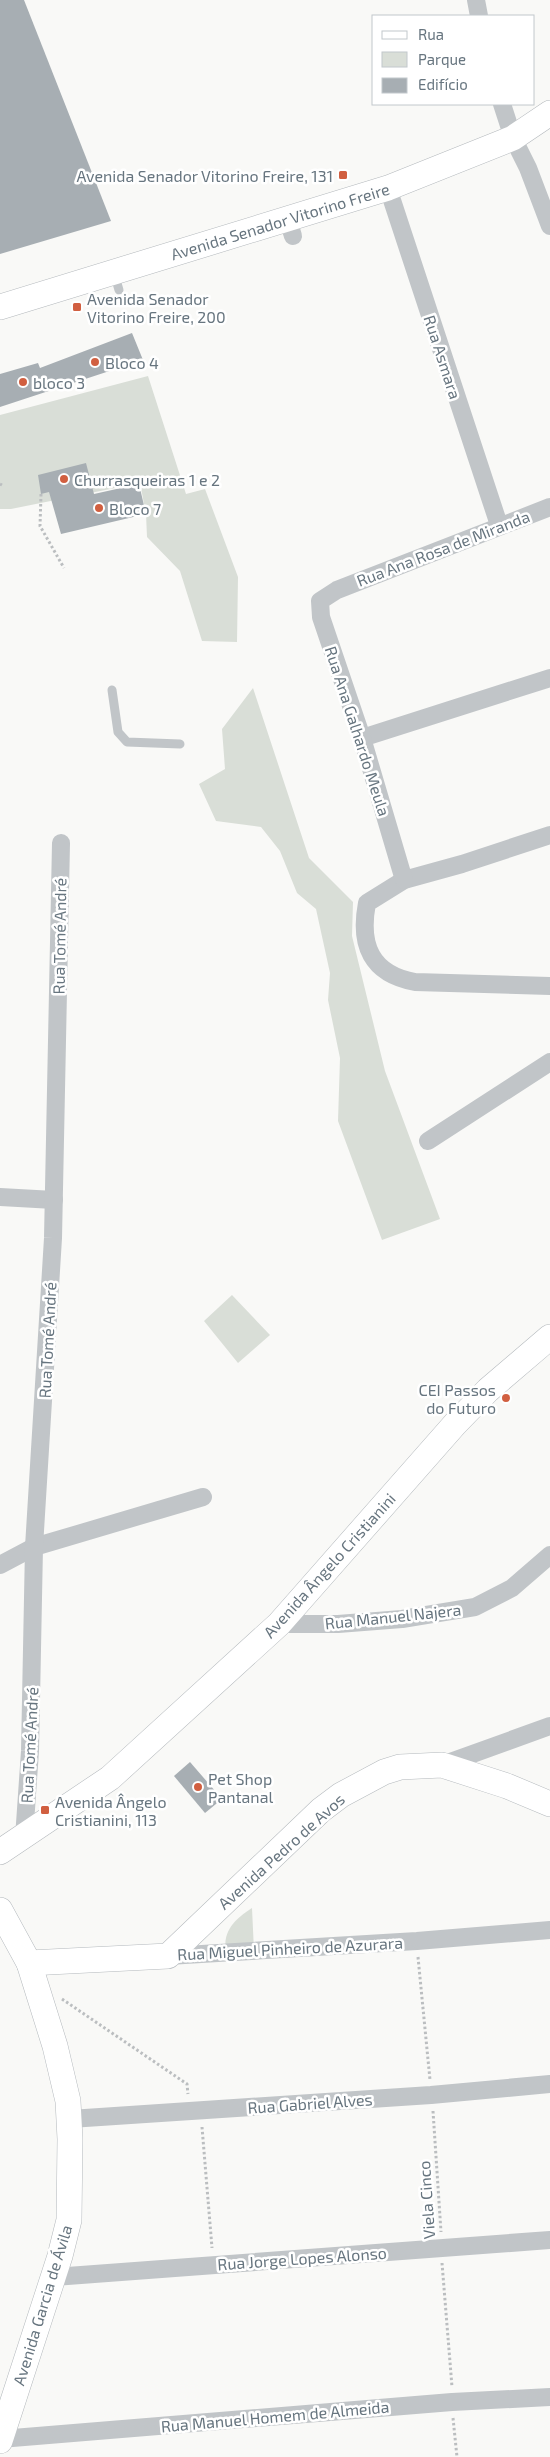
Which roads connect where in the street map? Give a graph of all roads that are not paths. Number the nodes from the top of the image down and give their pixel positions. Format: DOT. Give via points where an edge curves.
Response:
graph roads {
  1 [pos="476,0"];
  2 [pos="479,15"];
  3 [pos="502,105"];
  4 [pos="550,112"];
  5 [pos="513,138"];
  6 [pos="388,188"];
  7 [pos="550,226"];
  8 [pos="0,307"];
  9 [pos="550,507"];
  10 [pos="499,525"];
  11 [pos="337,590"];
  12 [pos="550,678"];
  13 [pos="112,690"];
  14 [pos="362,738"];
  15 [pos="180,744"];
  16 [pos="550,835"];
  17 [pos="61,843"];
  18 [pos="404,880"];
  19 [pos="550,986"];
  20 [pos="550,1062"];
  21 [pos="428,1141"];
  22 [pos="0,1197"];
  23 [pos="54,1200"];
  24 [pos="550,1337"];
  25 [pos="203,1497"];
  26 [pos="34,1547"];
  27 [pos="550,1554"];
  28 [pos="0,1565"];
  29 [pos="279,1624"];
  30 [pos="550,1726"];
  31 [pos="442,1765"];
  32 [pos="550,1804"];
  33 [pos="24,1838"];
  34 [pos="0,1852"];
  35 [pos="0,1910"];
  36 [pos="550,1930"];
  37 [pos="168,1956"];
  38 [pos="33,1973"];
  39 [pos="550,2084"];
  40 [pos="70,2119"];
  41 [pos="550,2240"];
  42 [pos="54,2278"];
  43 [pos="550,2397"];
  44 [pos="0,2440"];
  1 -- 2 [label="street"];
  3 -- 5 [label="street"];
  4 -- 5 [label="street, Avenida Senador Vitorino Freire"];
  5 -- 6 [label="street, Avenida Senador Vitorino Freire"];
  5 -- 7 [label="street"];
  6 -- 8 [label="street, Avenida Senador Vitorino Freire" via="291,228 116,281"];
  6 -- 10 [label="street, Rua Asmara"];
  9 -- 10 [label="street, Rua Ana Rosa de Miranda"];
  10 -- 11 [label="street, Rua Ana Rosa de Miranda"];
  11 -- 14 [label="street, Rua Ana Galhardo Meula" via="320,601 321,617"];
  12 -- 14 [label="street"];
  13 -- 15 [label="lane" via="118,732 127,742"];
  14 -- 18 [label="street, Rua Ana Galhardo Meula"];
  16 -- 18 [label="street"];
  17 -- 23 [label="street, Rua Tomé André"];
  18 -- 19 [label="street" via="367,903 363,922 372,958 396,979"];
  20 -- 21 [label="street"];
  22 -- 23 [label="street"];
  23 -- 26 [label="street, Rua Tomé André"];
  24 -- 29 [label="street, Avenida Ângelo Cristianini" via="488,1390 455,1424"];
  25 -- 26 [label="street"];
  26 -- 28 [label="street"];
  26 -- 33 [label="street, Rua Tomé André" via="30,1751"];
  27 -- 29 [label="street, Rua Manuel Najera" via="512,1588 476,1607 402,1619"];
  29 -- 33 [label="street, Avenida Ângelo Cristianini" via="110,1778"];
  30 -- 31 [label="street"];
  31 -- 32 [label="street, Avenida Pedro de Avos"];
  31 -- 37 [label="street, Avenida Pedro de Avos" via="384,1772 341,1795"];
  33 -- 34 [label="street, Avenida Ângelo Cristianini"];
  35 -- 38 [label="street, Avenida Garcia de Ávila"];
  36 -- 37 [label="street, Rua Miguel Pinheiro de Azurara"];
  37 -- 38 [label="street, Rua Miguel Pinheiro de Azurara"];
  38 -- 40 [label="street, Avenida Garcia de Ávila" via="56,2046"];
  39 -- 40 [label="street, Rua Gabriel Alves"];
  40 -- 42 [label="street, Avenida Garcia de Ávila" via="68,2220"];
  41 -- 42 [label="street, Rua Jorge Lopes Alonso"];
  42 -- 44 [label="street, Avenida Garcia de Ávila"];
  43 -- 44 [label="street, Rua Manuel Homem de Almeida" via="452,2402"];
}
